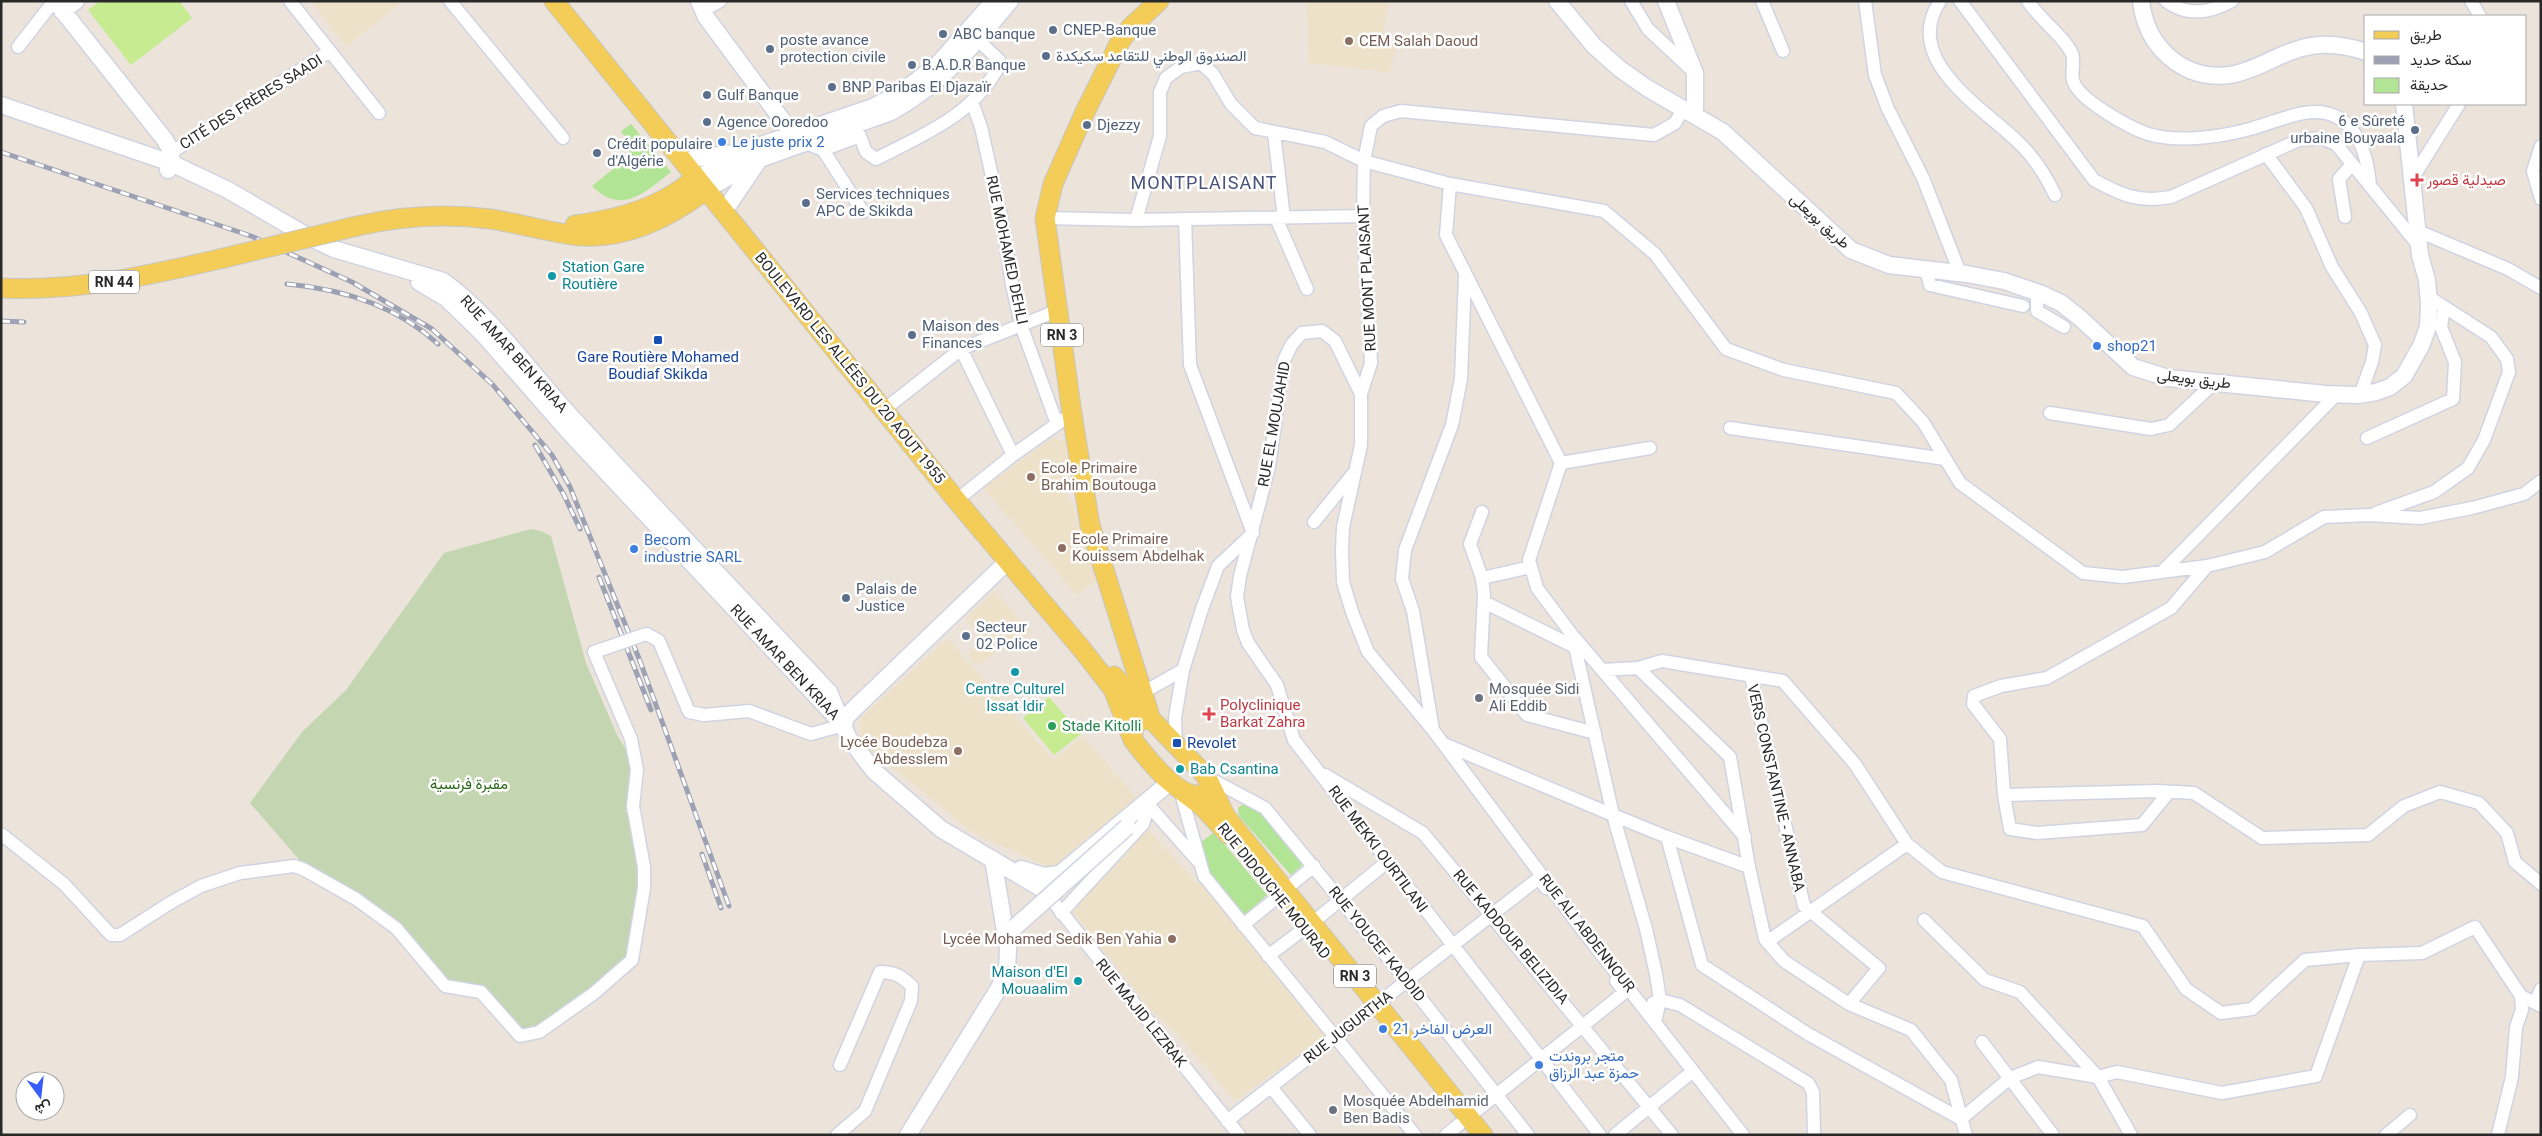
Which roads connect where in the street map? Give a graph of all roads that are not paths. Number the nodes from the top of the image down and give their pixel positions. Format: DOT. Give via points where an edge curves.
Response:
graph roads {
  1 [pos="76,1"];
  2 [pos="290,1"];
  3 [pos="450,1"];
  4 [pos="554,1"];
  5 [pos="565,1"];
  6 [pos="994,1"];
  7 [pos="1010,1"];
  8 [pos="1159,1"];
  9 [pos="1557,1"];
  10 [pos="1631,1"];
  11 [pos="1666,1"];
  12 [pos="1762,1"];
  13 [pos="1865,1"];
  14 [pos="1940,1"];
  15 [pos="1960,1"];
  16 [pos="2028,1"];
  17 [pos="2142,1"];
  18 [pos="2166,1"];
  19 [pos="2232,1"];
  20 [pos="2471,1"];
  21 [pos="710,2"];
  22 [pos="56,4"];
  23 [pos="982,8"];
  24 [pos="2479,15"];
  25 [pos="978,40"];
  26 [pos="18,47"];
  27 [pos="1783,50"];
  28 [pos="2364,51"];
  29 [pos="330,52"];
  30 [pos="1695,73"];
  31 [pos="972,102"];
  32 [pos="1,105"];
  33 [pos="2404,105"];
  34 [pos="2458,105"];
  35 [pos="1689,111"];
  36 [pos="379,113"];
  37 [pos="1,114"];
  38 [pos="1274,132"];
  39 [pos="563,138"];
  40 [pos="805,140"];
  41 [pos="2541,146"];
  42 [pos="761,152"];
  43 [pos="2266,154"];
  44 [pos="688,160"];
  45 [pos="1364,161"];
  46 [pos="171,162"];
  47 [pos="2352,164"];
  48 [pos="2412,179"];
  49 [pos="1450,184"];
  50 [pos="2370,186"];
  51 [pos="711,189"];
  52 [pos="2055,195"];
  53 [pos="681,199"];
  54 [pos="2541,199"];
  55 [pos="248,202"];
  56 [pos="863,212"];
  57 [pos="1363,216"];
  58 [pos="2345,217"];
  59 [pos="1045,218"];
  60 [pos="1280,218"];
  61 [pos="1185,219"];
  62 [pos="1136,220"];
  63 [pos="2419,238"];
  64 [pos="381,264"];
  65 [pos="1926,269"];
  66 [pos="1465,272"];
  67 [pos="1960,273"];
  68 [pos="1,288"];
  69 [pos="2541,288"];
  70 [pos="1307,289"];
  71 [pos="2037,292"];
  72 [pos="2429,297"];
  73 [pos="2023,306"];
  74 [pos="2444,307"];
  75 [pos="1059,310"];
  76 [pos="1021,325"];
  77 [pos="2064,327"];
  78 [pos="961,349"];
  79 [pos="2214,382"];
  80 [pos="1361,394"];
  81 [pos="2337,394"];
  82 [pos="2360,395"];
  83 [pos="890,405"];
  84 [pos="2050,413"];
  85 [pos="1064,419"];
  86 [pos="1730,428"];
  87 [pos="2367,438"];
  88 [pos="1650,448"];
  89 [pos="1013,455"];
  90 [pos="1945,459"];
  91 [pos="1561,463"];
  92 [pos="1356,470"];
  93 [pos="2541,481"];
  94 [pos="963,495"];
  95 [pos="1482,512"];
  96 [pos="2369,515"];
  97 [pos="1314,522"];
  98 [pos="1253,533"];
  99 [pos="1008,562"];
  100 [pos="2207,566"];
  101 [pos="1531,567"];
  102 [pos="2162,572"];
  103 [pos="1482,578"];
  104 [pos="1484,602"];
  105 [pos="1574,642"];
  106 [pos="1638,668"];
  107 [pos="1183,670"];
  108 [pos="1602,670"];
  109 [pos="1751,677"];
  110 [pos="1140,698"];
  111 [pos="835,704"];
  112 [pos="857,706"];
  113 [pos="844,725"];
  114 [pos="1433,730"];
  115 [pos="1595,733"];
  116 [pos="1133,734"];
  117 [pos="1176,743"];
  118 [pos="1444,744"];
  119 [pos="1321,772"];
  120 [pos="1207,778"];
  121 [pos="1177,788"];
  122 [pos="2169,792"];
  123 [pos="2004,795"];
  124 [pos="1614,815"];
  125 [pos="1146,818"];
  126 [pos="1,834"];
  127 [pos="1745,836"];
  128 [pos="1667,837"];
  129 [pos="1907,844"];
  130 [pos="993,859"];
  131 [pos="1199,862"];
  132 [pos="1387,862"];
  133 [pos="1314,866"];
  134 [pos="1749,867"];
  135 [pos="2541,884"];
  136 [pos="1044,890"];
  137 [pos="1282,893"];
  138 [pos="1341,900"];
  139 [pos="1060,912"];
  140 [pos="1810,912"];
  141 [pos="1492,915"];
  142 [pos="1924,920"];
  143 [pos="1243,925"];
  144 [pos="1308,926"];
  145 [pos="1581,927"];
  146 [pos="1767,942"];
  147 [pos="1452,946"];
  148 [pos="1008,949"];
  149 [pos="2359,955"];
  150 [pos="1268,956"];
  151 [pos="1407,981"];
  152 [pos="2541,989"];
  153 [pos="2521,996"];
  154 [pos="1660,1000"];
  155 [pos="1849,1004"];
  156 [pos="2538,1004"];
  157 [pos="1374,1007"];
  158 [pos="1644,1007"];
  159 [pos="1655,1022"];
  160 [pos="1584,1025"];
  161 [pos="1335,1037"];
  162 [pos="1982,1042"];
  163 [pos="1540,1060"];
  164 [pos="840,1065"];
  165 [pos="1694,1071"];
  166 [pos="2098,1077"];
  167 [pos="2010,1078"];
  168 [pos="1271,1087"];
  169 [pos="1496,1095"];
  170 [pos="1650,1107"];
  171 [pos="2410,1115"];
  172 [pos="1961,1119"];
  173 [pos="1227,1121"];
  174 [pos="1469,1124"];
  175 [pos="837,1135"];
  176 [pos="908,1135"];
  177 [pos="1239,1135"];
  178 [pos="1310,1135"];
  179 [pos="1415,1135"];
  180 [pos="1446,1135"];
  181 [pos="1483,1135"];
  182 [pos="1528,1135"];
  183 [pos="1600,1135"];
  184 [pos="1614,1135"];
  185 [pos="1672,1135"];
  186 [pos="1742,1135"];
  187 [pos="1814,1135"];
  188 [pos="1966,1135"];
  189 [pos="2053,1135"];
  190 [pos="2131,1135"];
  191 [pos="2386,1135"];
  192 [pos="2498,1135"];
  1 -- 22 [label="main road"];
  2 -- 29 [label="street, CITÉ DES FRÈRES SAADI"];
  3 -- 39 [label="street"];
  4 -- 44 [label="main road, BOULEVARD LES ALLÉES DU 20 AOUT 1955"];
  5 -- 44 [label="main road, BOULEVARD LES ALLÉES DU 20 AOUT 1955"];
  6 -- 23 [label="main road"];
  7 -- 25 [label="main road"];
  8 -- 59 [label="main road, RN 3" via="1120,42 1057,176"];
  9 -- 35 [label="main road, طريق بويعلى" via="1594,46 1620,69"];
  10 -- 30 [label="street" via="1648,29"];
  11 -- 30 [label="main road"];
  12 -- 27 [label="street"];
  13 -- 67 [label="street" via="1875,75 1888,109 1923,178"];
  14 -- 52 [label="street" via="1931,21 1930,48 1948,77 2033,158"];
  15 -- 43 [label="street" via="2094,180 2122,196 2154,200 2171,197"];
  16 -- 50 [label="street" via="2072,54 2073,82 2084,95 2115,118 2148,134 2171,138 2228,134 2306,113 2333,115 2347,122 2356,135 2368,162"];
  17 -- 28 [label="main road" via="2143,17 2152,39 2168,57 2191,71 2232,74 2302,48 2321,45 2348,46"];
  18 -- 19 [label="street" via="2182,10 2197,13 2214,10"];
  20 -- 24 [label="street"];
  21 -- 40 [label="main road" via="706,17"];
  22 -- 26 [label="street"];
  22 -- 46 [label="main road, CITÉ DES FRÈRES SAADI"];
  23 -- 40 [label="main road" via="938,64 899,94"];
  25 -- 31 [label="street" via="1000,64"];
  25 -- 40 [label="main road" via="935,84 912,100 891,112"];
  29 -- 36 [label="street, CITÉ DES FRÈRES SAADI"];
  29 -- 46 [label="street, CITÉ DES FRÈRES SAADI"];
  30 -- 35 [label="main road"];
  31 -- 40 [label="street" via="960,114 876,159 866,152 860,136"];
  31 -- 76 [label="street, RUE MOHAMED DEHLI" via="981,127 1000,212"];
  32 -- 46 [label="main road, CITÉ DES FRÈRES SAADI"];
  33 -- 48 [label="main road, طريق بويعلى"];
  34 -- 48 [label="street"];
  35 -- 45 [label="street, RUE MONT PLAISANT" via="1654,135 1401,111 1383,116 1371,126"];
  35 -- 65 [label="main road, طريق بويعلى" via="1724,132 1851,250 1889,265"];
  37 -- 46 [label="main road, CITÉ DES FRÈRES SAADI"];
  38 -- 45 [label="street" via="1325,142"];
  38 -- 60 [label="street"];
  38 -- 62 [label="street" via="1255,128 1230,104 1213,74 1201,64 1181,67 1166,78 1160,92 1160,136"];
  40 -- 42 [label="main road"];
  40 -- 56 [label="street"];
  41 -- 54 [label="street" via="2533,171"];
  42 -- 44 [label="main road"];
  42 -- 51 [label="main road"];
  42 -- 51 [label="main road"];
  43 -- 47 [label="street" via="2298,140 2321,138 2336,144"];
  43 -- 82 [label="street" via="2306,208 2332,268 2361,313 2375,345"];
  44 -- 51 [label="main road, BOULEVARD LES ALLÉES DU 20 AOUT 1955"];
  44 -- 53 [label="main road"];
  45 -- 49 [label="street"];
  45 -- 57 [label="street, RUE MONT PLAISANT"];
  46 -- 55 [label="main road, CITÉ DES FRÈRES SAADI"];
  47 -- 50 [label="street"];
  47 -- 58 [label="street" via="2339,178"];
  48 -- 63 [label="main road, طريق بويعلى"];
  49 -- 66 [label="street" via="1446,235"];
  49 -- 90 [label="street" via="1604,211 1655,254 1726,349 1784,370 1896,393 1923,422"];
  50 -- 63 [label="street"];
  51 -- 53 [label="main road"];
  51 -- 83 [label="main road, BOULEVARD LES ALLÉES DU 20 AOUT 1955"];
  51 -- 99 [label="main road, BOULEVARD LES ALLÉES DU 20 AOUT 1955"];
  53 -- 68 [label="main road, RN 44, bridge" via="650,224 616,234 574,235 489,219 396,218 106,284 48,289"];
  55 -- 64 [label="main road, RUE AMAR BEN KRIAA" via="334,249"];
  57 -- 60 [label="street"];
  57 -- 80 [label="street, RUE MONT PLAISANT" via="1371,363"];
  59 -- 62 [label="street"];
  59 -- 75 [label="main road, RN 3"];
  60 -- 61 [label="street"];
  60 -- 70 [label="street"];
  61 -- 62 [label="street"];
  61 -- 98 [label="street" via="1190,365"];
  63 -- 69 [label="street" via="2508,269"];
  63 -- 72 [label="main road, طريق بويعلى"];
  64 -- 111 [label="main road, RUE AMAR BEN KRIAA" via="443,281 462,296 577,424 829,692"];
  64 -- 113 [label="main road, RUE AMAR BEN KRIAA" via="437,291 454,305"];
  65 -- 67 [label="main road, طريق بويعلى"];
  65 -- 73 [label="street" via="1930,286"];
  66 -- 91 [label="street"];
  66 -- 114 [label="street" via="1461,379 1452,425 1405,550 1402,579 1413,611"];
  67 -- 71 [label="main road, طريق بويعلى" via="2004,281"];
  71 -- 77 [label="street" via="2036,311"];
  71 -- 79 [label="main road, طريق بويعلى" via="2062,303 2133,367 2168,378"];
  72 -- 74 [label="street"];
  72 -- 82 [label="main road, طريق بويعلى" via="2428,327 2404,376 2390,387"];
  74 -- 87 [label="street" via="2441,327 2455,362 2452,399"];
  74 -- 96 [label="street" via="2491,337 2507,359 2509,372 2484,440 2468,468 2434,492"];
  75 -- 76 [label="street"];
  75 -- 85 [label="main road, RN 3"];
  76 -- 78 [label="street"];
  76 -- 85 [label="street, RUE MOHAMED DEHLI"];
  78 -- 83 [label="street"];
  78 -- 89 [label="street"];
  79 -- 81 [label="main road, طريق بويعلى"];
  79 -- 84 [label="street" via="2169,426 2151,429"];
  80 -- 92 [label="street, RUE MONT PLAISANT" via="1361,445"];
  80 -- 98 [label="street, RUE EL MOUJAHID" via="1334,341 1322,331 1302,333 1292,344 1284,360 1269,468"];
  81 -- 82 [label="main road, طريق بويعلى"];
  81 -- 102 [label="street"];
  83 -- 94 [label="main road, BOULEVARD LES ALLÉES DU 20 AOUT 1955"];
  85 -- 89 [label="street"];
  85 -- 110 [label="main road, RN 3" via="1090,525"];
  86 -- 90 [label="street"];
  88 -- 91 [label="street"];
  89 -- 94 [label="street"];
  90 -- 102 [label="street" via="1960,483 2083,573 2123,577"];
  91 -- 101 [label="street" via="1529,560"];
  92 -- 97 [label="street"];
  92 -- 114 [label="street, RUE MONT PLAISANT" via="1343,528 1343,582 1368,652"];
  93 -- 96 [label="street" via="2524,494 2472,508 2420,518"];
  94 -- 110 [label="main road, BOULEVARD LES ALLÉES DU 20 AOUT 1955"];
  95 -- 103 [label="street" via="1470,544"];
  96 -- 100 [label="street" via="2324,517 2265,552"];
  98 -- 107 [label="street" via="1218,566"];
  98 -- 119 [label="street, RUE MEKKI OURTILANI" via="1236,597 1243,630 1248,643 1277,685 1294,740"];
  99 -- 112 [label="main road"];
  99 -- 116 [label="main road, BOULEVARD LES ALLÉES DU 20 AOUT 1955" via="1112,689"];
  100 -- 102 [label="street"];
  100 -- 123 [label="street" via="2171,608 2048,678 2001,686 1974,696 1973,704 2000,739"];
  101 -- 103 [label="street"];
  101 -- 105 [label="street" via="1537,588"];
  103 -- 104 [label="street"];
  104 -- 105 [label="street"];
  104 -- 115 [label="street" via="1481,658 1527,715"];
  105 -- 108 [label="street"];
  105 -- 115 [label="street"];
  106 -- 108 [label="street"];
  106 -- 109 [label="street" via="1662,661"];
  106 -- 127 [label="street" via="1730,756"];
  107 -- 110 [label="street"];
  107 -- 117 [label="street" via="1175,718"];
  108 -- 127 [label="street"];
  109 -- 129 [label="street" via="1783,681 1855,764"];
  109 -- 140 [label="street, VERS CONSTANTINE - ANNABA" via="1804,906"];
  110 -- 116 [label="main road" via="1141,720"];
  110 -- 117 [label="main road, BOULEVARD LES ALLÉES DU 20 AOUT 1955"];
  111 -- 112 [label="main road"];
  111 -- 113 [label="main road, RUE AMAR BEN KRIAA"];
  112 -- 113 [label="main road" via="846,717"];
  113 -- 126 [label="street, bridge" via="811,734 750,711 704,715 689,712 659,640 646,634 594,652 630,739 637,770 633,806 644,867 644,888 632,960 593,994 539,1032 528,1036 520,1036 481,992 445,986 396,928 356,899 303,869 294,866 240,873 209,883 120,935 111,935 64,884"];
  113 -- 130 [label="main road" via="856,749 874,771 941,829"];
  114 -- 118 [label="street, RUE ALI ABDENNOUR"];
  115 -- 124 [label="street"];
  116 -- 121 [label="main road, RUE DIDOUCHE MOURAD"];
  117 -- 120 [label="main road, RUE DIDOUCHE MOURAD"];
  118 -- 124 [label="street"];
  118 -- 145 [label="street, RUE ALI ABDENNOUR"];
  119 -- 132 [label="street, RUE MEKKI OURTILANI"];
  119 -- 141 [label="street, RUE KADDOUR BELIZIDIA" via="1423,832"];
  120 -- 121 [label="main road" via="1210,787 1205,794 1193,796"];
  120 -- 133 [label="street, RUE YOUCEF KADDID" via="1265,808"];
  120 -- 137 [label="main road, RUE DIDOUCHE MOURAD / RN 3" via="1226,817"];
  121 -- 125 [label="main road"];
  121 -- 130 [label="main road" via="1060,874 1044,876"];
  121 -- 131 [label="street" via="1190,819"];
  121 -- 137 [label="main road, RUE DIDOUCHE MOURAD / RN 3" via="1219,823"];
  122 -- 123 [label="street"];
  122 -- 123 [label="street" via="2142,825 2037,834 2010,829"];
  122 -- 135 [label="street" via="2194,793 2262,838 2368,835 2404,806 2440,792 2479,803 2507,833 2515,862"];
  124 -- 128 [label="street"];
  124 -- 154 [label="street" via="1646,929"];
  125 -- 131 [label="street"];
  125 -- 139 [label="street"];
  125 -- 148 [label="main road, bridge" via="1015,927"];
  127 -- 134 [label="street"];
  128 -- 134 [label="street"];
  128 -- 172 [label="street" via="1702,965 1808,1034"];
  129 -- 140 [label="street"];
  129 -- 149 [label="street" via="1942,872 2143,926 2186,988 2221,1012 2252,1009 2305,960"];
  130 -- 136 [label="main road"];
  130 -- 148 [label="main road"];
  131 -- 143 [label="street" via="1204,876"];
  132 -- 138 [label="street"];
  132 -- 147 [label="street, RUE MEKKI OURTILANI"];
  133 -- 137 [label="street"];
  133 -- 138 [label="street, RUE YOUCEF KADDID"];
  134 -- 146 [label="street"];
  136 -- 139 [label="street, RUE MAJID LEZRAK"];
  137 -- 143 [label="street"];
  137 -- 144 [label="main road, RUE DIDOUCHE MOURAD / RN 3"];
  138 -- 144 [label="street"];
  138 -- 151 [label="street, RUE YOUCEF KADDID"];
  139 -- 173 [label="street, RUE MAJID LEZRAK"];
  140 -- 146 [label="street"];
  140 -- 155 [label="street, VERS CONSTANTINE - ANNABA" via="1879,968"];
  141 -- 145 [label="street, RUE JUGURTHA" via="1539,878 1570,921"];
  141 -- 147 [label="street, RUE JUGURTHA"];
  141 -- 160 [label="street, RUE KADDOUR BELIZIDIA"];
  142 -- 166 [label="street" via="1985,980 2020,992"];
  143 -- 150 [label="street"];
  144 -- 150 [label="street"];
  144 -- 157 [label="main road, RUE DIDOUCHE MOURAD / RN 3"];
  145 -- 158 [label="street, RUE ALI ABDENNOUR"];
  145 -- 160 [label="street" via="1584,940 1625,992"];
  146 -- 155 [label="street" via="1784,961"];
  147 -- 151 [label="street, RUE JUGURTHA"];
  147 -- 163 [label="street, RUE MEKKI OURTILANI"];
  148 -- 176 [label="main road" via="1007,970 999,988"];
  149 -- 153 [label="street" via="2422,953 2475,927"];
  149 -- 166 [label="street" via="2316,1076 2222,1093 2117,1072"];
  150 -- 161 [label="street"];
  151 -- 157 [label="street, RUE JUGURTHA"];
  151 -- 169 [label="street, RUE YOUCEF KADDID"];
  152 -- 156 [label="street"];
  153 -- 156 [label="street"];
  153 -- 192 [label="street" via="2522,1010 2516,1027 2512,1077"];
  154 -- 158 [label="street"];
  154 -- 159 [label="street"];
  154 -- 187 [label="street" via="1680,1005 1808,1083 1813,1092"];
  155 -- 172 [label="street" via="1912,1030 1951,1080"];
  157 -- 161 [label="street, RUE JUGURTHA"];
  157 -- 174 [label="main road, RUE DIDOUCHE MOURAD / RN 3"];
  158 -- 159 [label="street, RUE ALI ABDENNOUR"];
  159 -- 165 [label="street, RUE ALI ABDENNOUR"];
  160 -- 163 [label="street"];
  160 -- 170 [label="street, RUE KADDOUR BELIZIDIA"];
  161 -- 168 [label="street, RUE JUGURTHA"];
  161 -- 179 [label="street"];
  162 -- 167 [label="street"];
  163 -- 169 [label="street"];
  163 -- 183 [label="street, RUE MEKKI OURTILANI"];
  164 -- 175 [label="street" via="880,972 893,972 902,977 912,986 907,1010 865,1111"];
  165 -- 170 [label="street"];
  165 -- 186 [label="street, RUE ALI ABDENNOUR"];
  166 -- 167 [label="street" via="2038,1067"];
  166 -- 190 [label="street"];
  167 -- 172 [label="street"];
  167 -- 189 [label="street"];
  168 -- 173 [label="street, RUE JUGURTHA"];
  168 -- 178 [label="street"];
  169 -- 174 [label="street"];
  169 -- 182 [label="street, RUE YOUCEF KADDID"];
  170 -- 184 [label="street"];
  170 -- 185 [label="street, RUE KADDOUR BELIZIDIA"];
  171 -- 191 [label="street"];
  172 -- 188 [label="street"];
  173 -- 177 [label="street, RUE MAJID LEZRAK"];
  174 -- 180 [label="street"];
  174 -- 181 [label="main road, RUE DIDOUCHE MOURAD / RN 3"];
}
